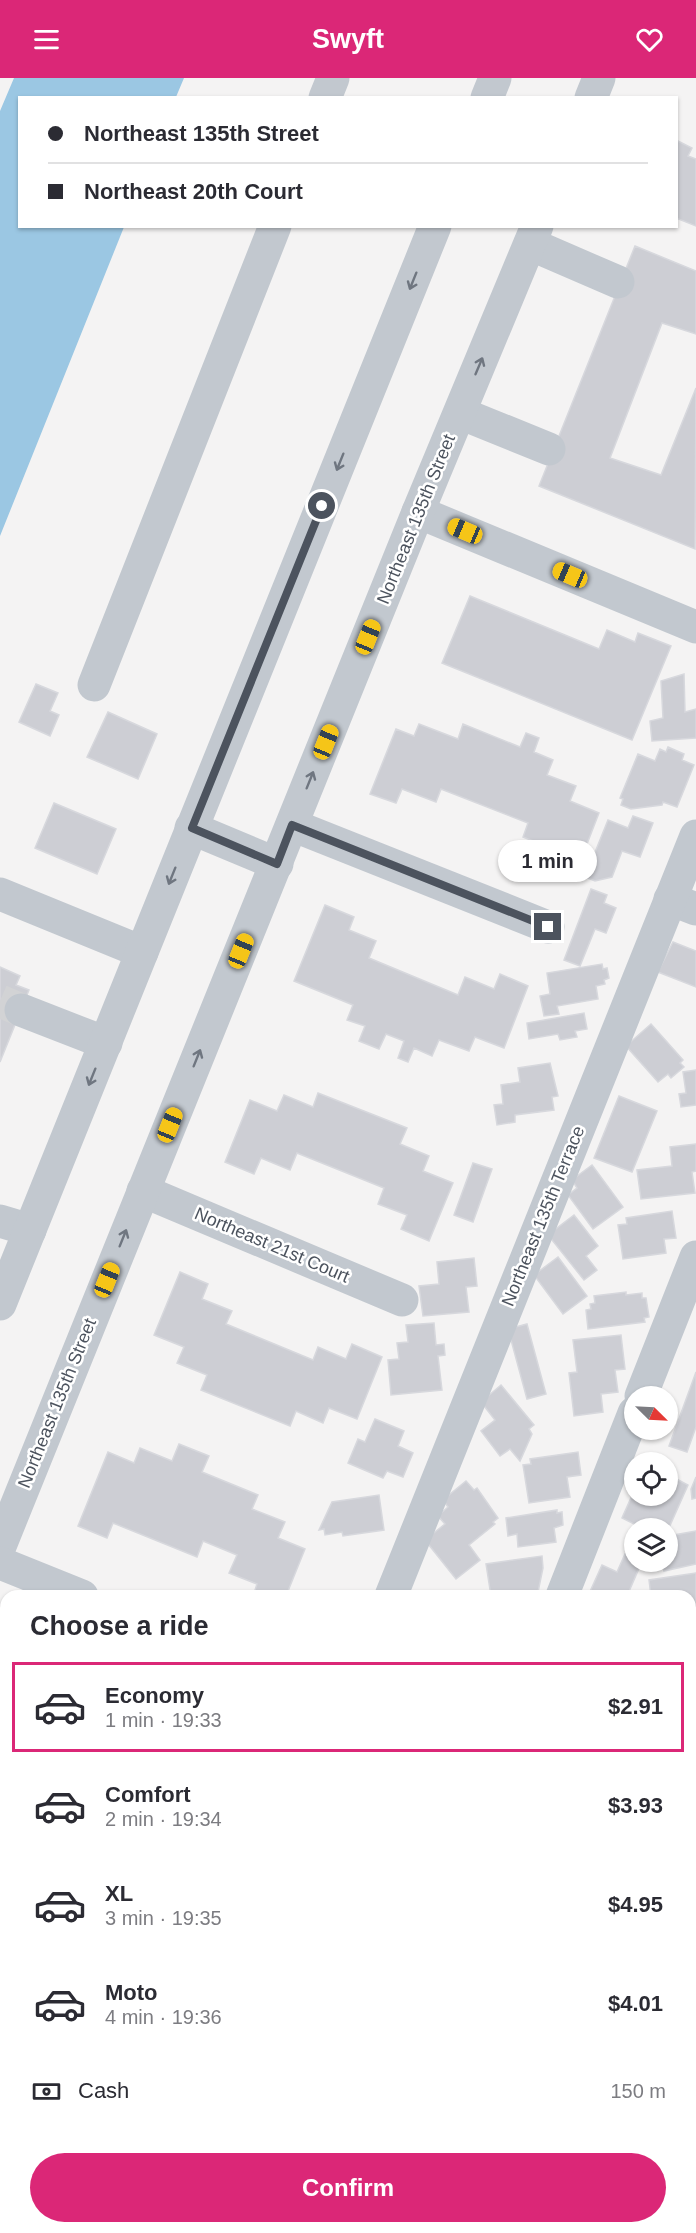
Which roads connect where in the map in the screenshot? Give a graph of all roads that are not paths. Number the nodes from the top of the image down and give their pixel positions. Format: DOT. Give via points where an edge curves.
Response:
graph roads {
  1 [pos="333,78"];
  2 [pos="495,78"];
  3 [pos="599,78"];
  4 [pos="327,96"];
  5 [pos="488,96"];
  6 [pos="592,96"];
  7 [pos="274,228"];
  8 [pos="434,228"];
  9 [pos="534,236"];
  10 [pos="618,282"];
  11 [pos="460,413"];
  12 [pos="549,449"];
  13 [pos="418,512"];
  14 [pos="696,627"];
  15 [pos="94,685"];
  16 [pos="292,825"];
  17 [pos="192,828"];
  18 [pos="696,836"];
  19 [pos="277,864"];
  20 [pos="0,894"];
  21 [pos="683,904"];
  22 [pos="548,927"];
  23 [pos="142,952"];
  24 [pos="21,1010"];
  25 [pos="106,1043"];
  26 [pos="143,1191"];
  27 [pos="15,1225"];
  28 [pos="696,1257"];
  29 [pos="402,1300"];
  30 [pos="0,1304"];
  31 [pos="645,1386"];
  32 [pos="624,1438"];
  33 [pos="0,1546"];
  34 [pos="0,1563"];
  35 [pos="67,1590"];
  36 [pos="394,1590"];
  37 [pos="564,1590"];
  1 -- 4 [label="street"];
  2 -- 5 [label="street"];
  3 -- 6 [label="street"];
  7 -- 15 [label="street"];
  8 -- 17 [label="street, one-way"];
  9 -- 10 [label="street"];
  11 -- 9 [label="street, Northeast 135th Street, one-way"];
  11 -- 12 [label="street"];
  11 -- 13 [label="street, Northeast 135th Street"];
  13 -- 14 [label="street"];
  16 -- 13 [label="street, Northeast 135th Street, one-way"];
  16 -- 19 [label="street, Northeast 135th Street"];
  16 -- 22 [label="street"];
  17 -- 19 [label="street"];
  17 -- 23 [label="street, one-way"];
  18 -- 21 [label="street, Northeast 135th Terrace"];
  26 -- 19 [label="street, Northeast 135th Street, one-way"];
  20 -- 23 [label="street"];
  21 -- 36 [label="street, Northeast 135th Terrace"];
  23 -- 25 [label="street"];
  24 -- 25 [label="street"];
  25 -- 27 [label="street, one-way"];
  26 -- 29 [label="street, Northeast 21st Court"];
  33 -- 26 [label="street, Northeast 135th Street, one-way"];
  27 -- 30 [label="street"];
  28 -- 31 [label="street"];
  32 -- 37 [label="street"];
  34 -- 35 [label="street"];
}
